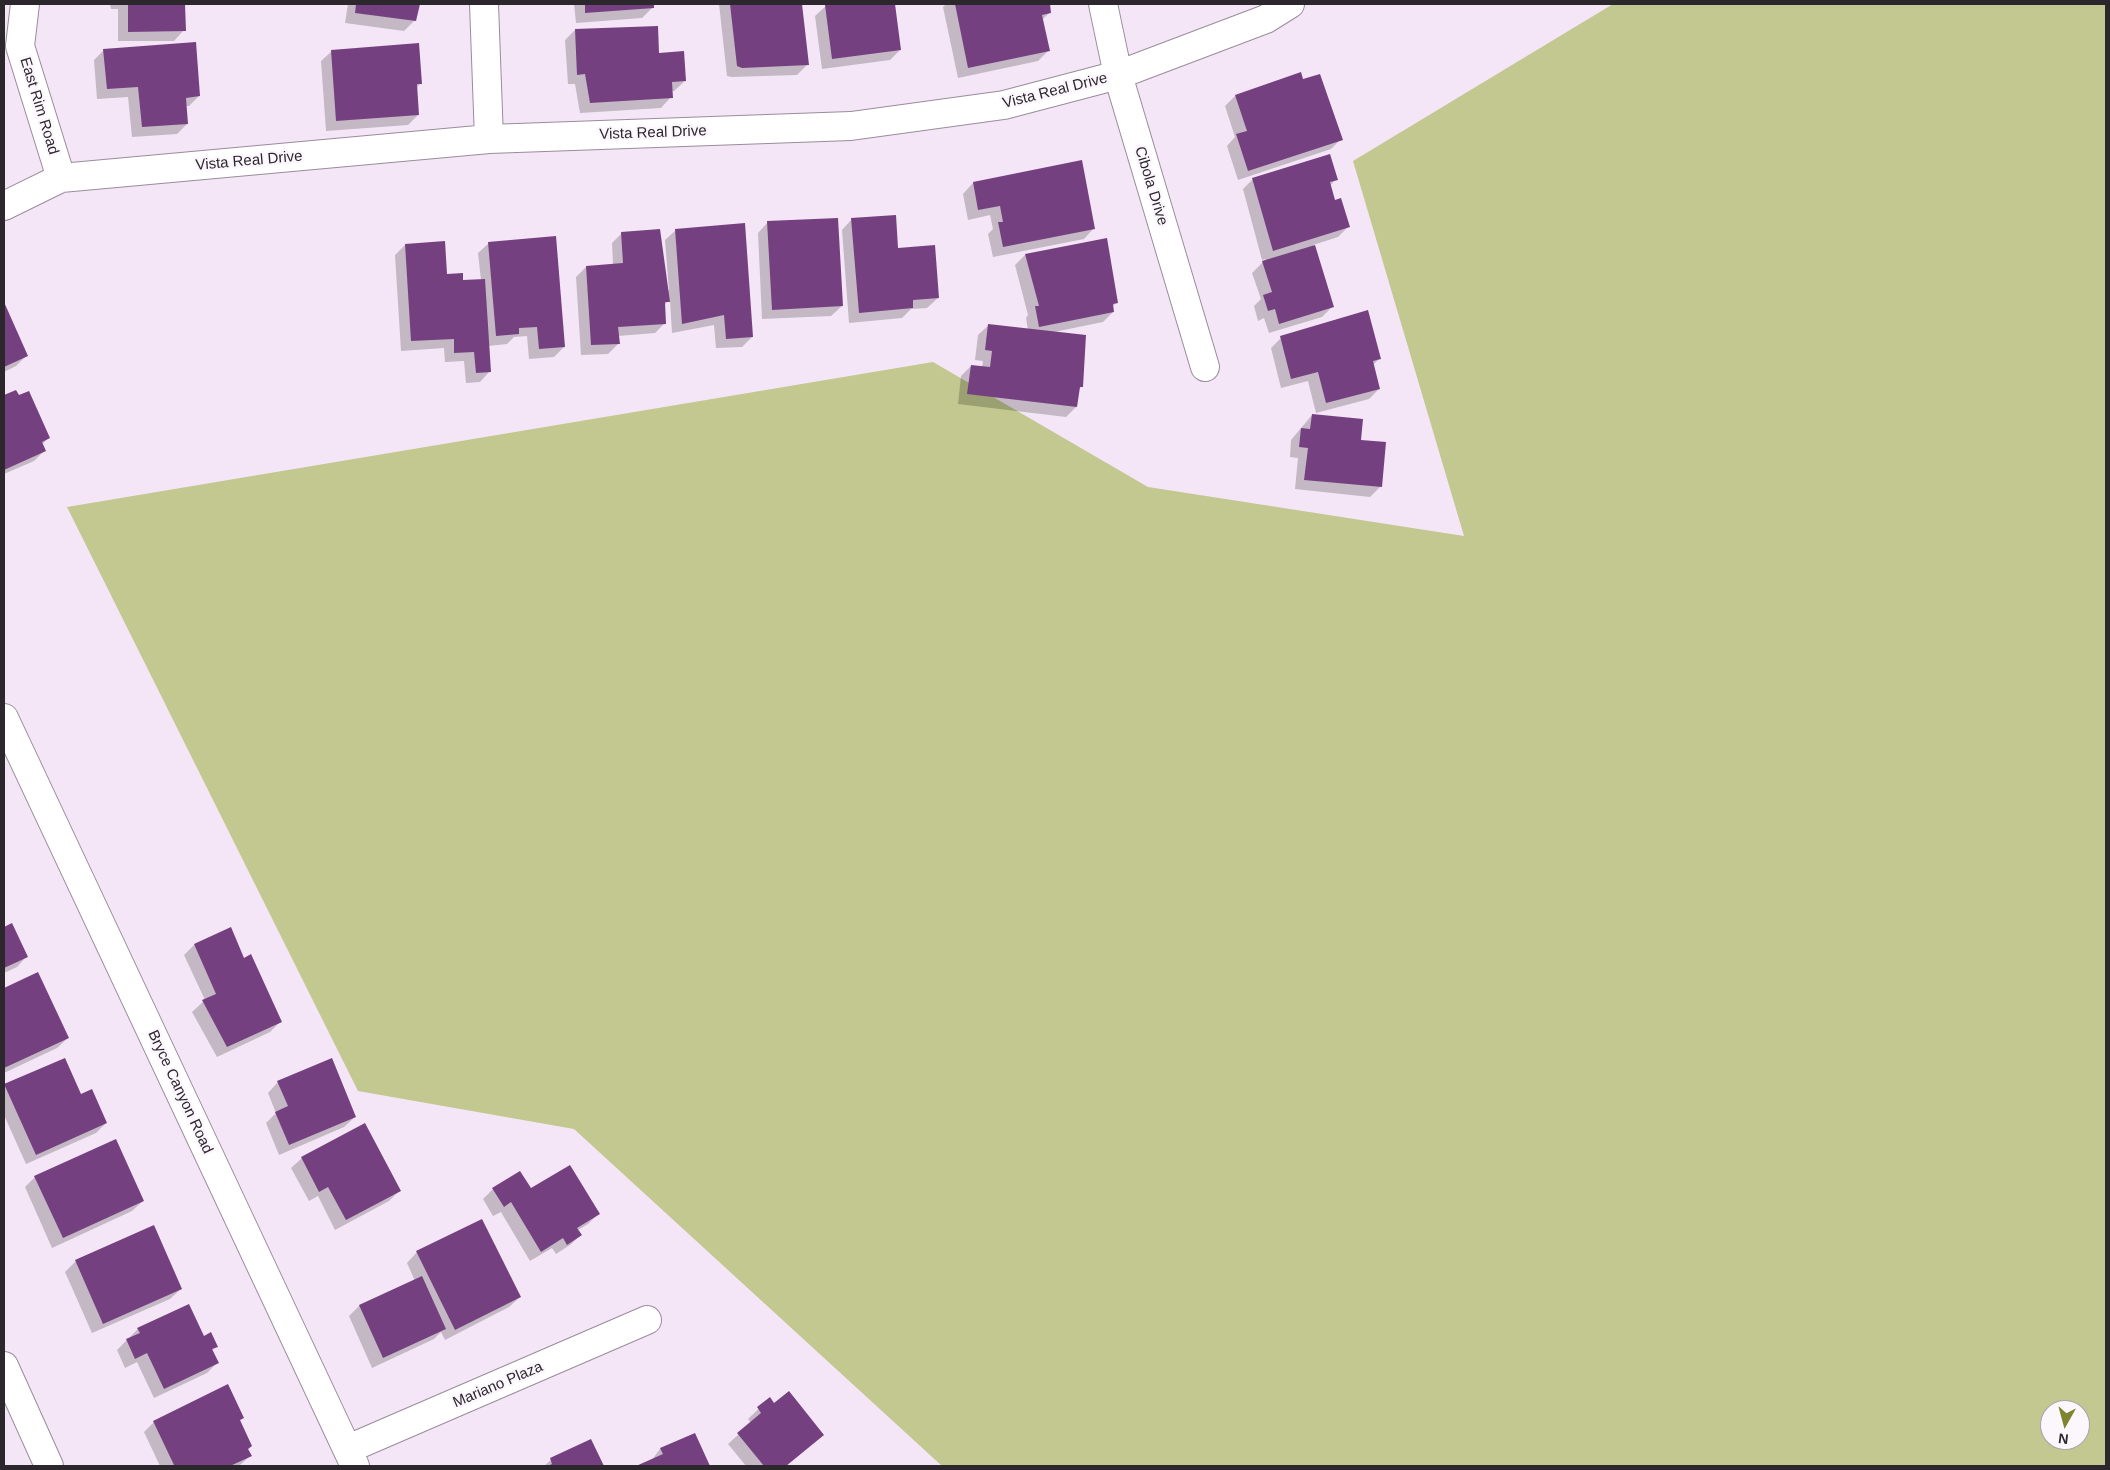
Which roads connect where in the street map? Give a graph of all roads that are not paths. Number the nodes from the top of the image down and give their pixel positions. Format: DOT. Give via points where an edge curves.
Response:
graph roads {
  1 [pos="25,4"];
  2 [pos="484,4"];
  3 [pos="1103,4"];
  4 [pos="1290,4"];
  5 [pos="1118,76"];
  6 [pos="489,138"];
  7 [pos="61,178"];
  8 [pos="4,206"];
  9 [pos="1205,367"];
  10 [pos="4,718"];
  11 [pos="647,1320"];
  12 [pos="4,1366"];
  13 [pos="352,1458"];
  14 [pos="49,1466"];
  1 -- 7 [label="street, East Rim Road" via="20,46"];
  2 -- 6 [label="street"];
  3 -- 5 [label="street, Cibola Drive"];
  4 -- 5 [label="street, Vista Real Drive" via="1266,19"];
  5 -- 6 [label="street, Vista Real Drive" via="1004,105 851,126"];
  5 -- 9 [label="street, Cibola Drive"];
  6 -- 7 [label="street, Vista Real Drive"];
  7 -- 8 [label="street, Vista Real Drive"];
  10 -- 13 [label="street, Bryce Canyon Road"];
  11 -- 13 [label="street, Mariano Plaza"];
  12 -- 14 [label="street"];
}
